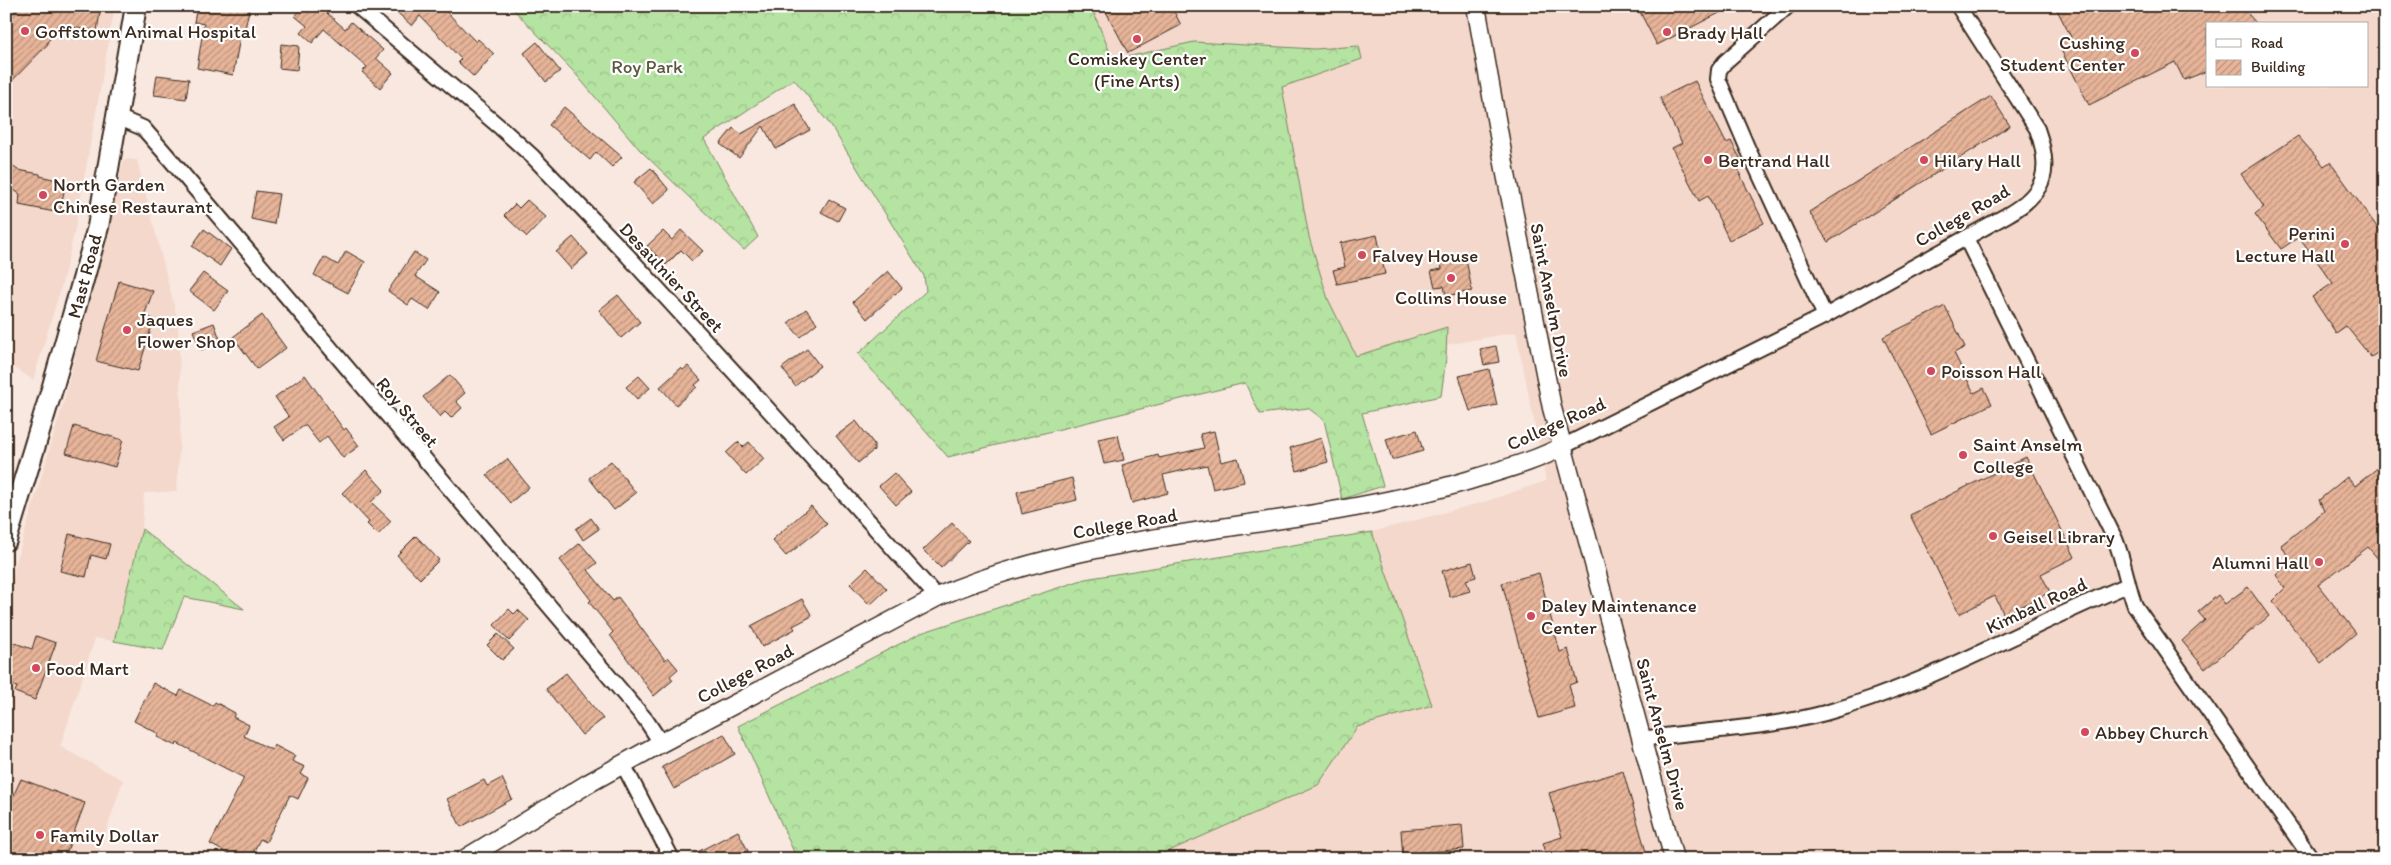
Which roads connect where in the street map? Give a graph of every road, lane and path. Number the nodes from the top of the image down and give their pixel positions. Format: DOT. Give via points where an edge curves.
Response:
graph roads {
  1 [pos="357,6"];
  2 [pos="1476,6"];
  3 [pos="1788,6"];
  4 [pos="1958,6"];
  5 [pos="134,8"];
  6 [pos="117,117"];
  7 [pos="1966,238"];
  8 [pos="1825,316"];
  9 [pos="1562,447"];
  10 [pos="6,540"];
  11 [pos="2128,585"];
  12 [pos="937,597"];
  13 [pos="1642,739"];
  14 [pos="661,743"];
  15 [pos="624,764"];
  16 [pos="465,859"];
  17 [pos="672,859"];
  18 [pos="1674,859"];
  19 [pos="2312,859"];
  1 -- 12 [label="street, Desaulnier Street" via="533,157 627,254"];
  2 -- 9 [label="street, Saint Anselm Drive" via="1505,169"];
  3 -- 8 [label="street" via="1725,62 1719,70 1718,79"];
  4 -- 7 [label="street, College Road" via="2037,129 2046,164 2037,194 2024,205"];
  5 -- 6 [label="main road, Mast Road"];
  6 -- 10 [label="main road, Mast Road" via="98,227 86,273"];
  6 -- 14 [label="street, Roy Street" via="143,128 164,152 646,720"];
  7 -- 8 [label="street, College Road"];
  7 -- 11 [label="street" via="2115,539"];
  8 -- 9 [label="street, College Road"];
  9 -- 12 [label="street, College Road" via="1541,458 1418,495 1071,554 1000,572"];
  9 -- 13 [label="street, Saint Anselm Drive"];
  11 -- 13 [label="street, Kimball Road" via="1927,676 1838,709 1771,725"];
  11 -- 19 [label="street" via="2135,606 2148,626"];
  12 -- 14 [label="street, College Road"];
  13 -- 18 [label="street, Saint Anselm Drive"];
  14 -- 15 [label="street, College Road"];
  15 -- 16 [label="street, College Road"];
  15 -- 17 [label="street"];
}
